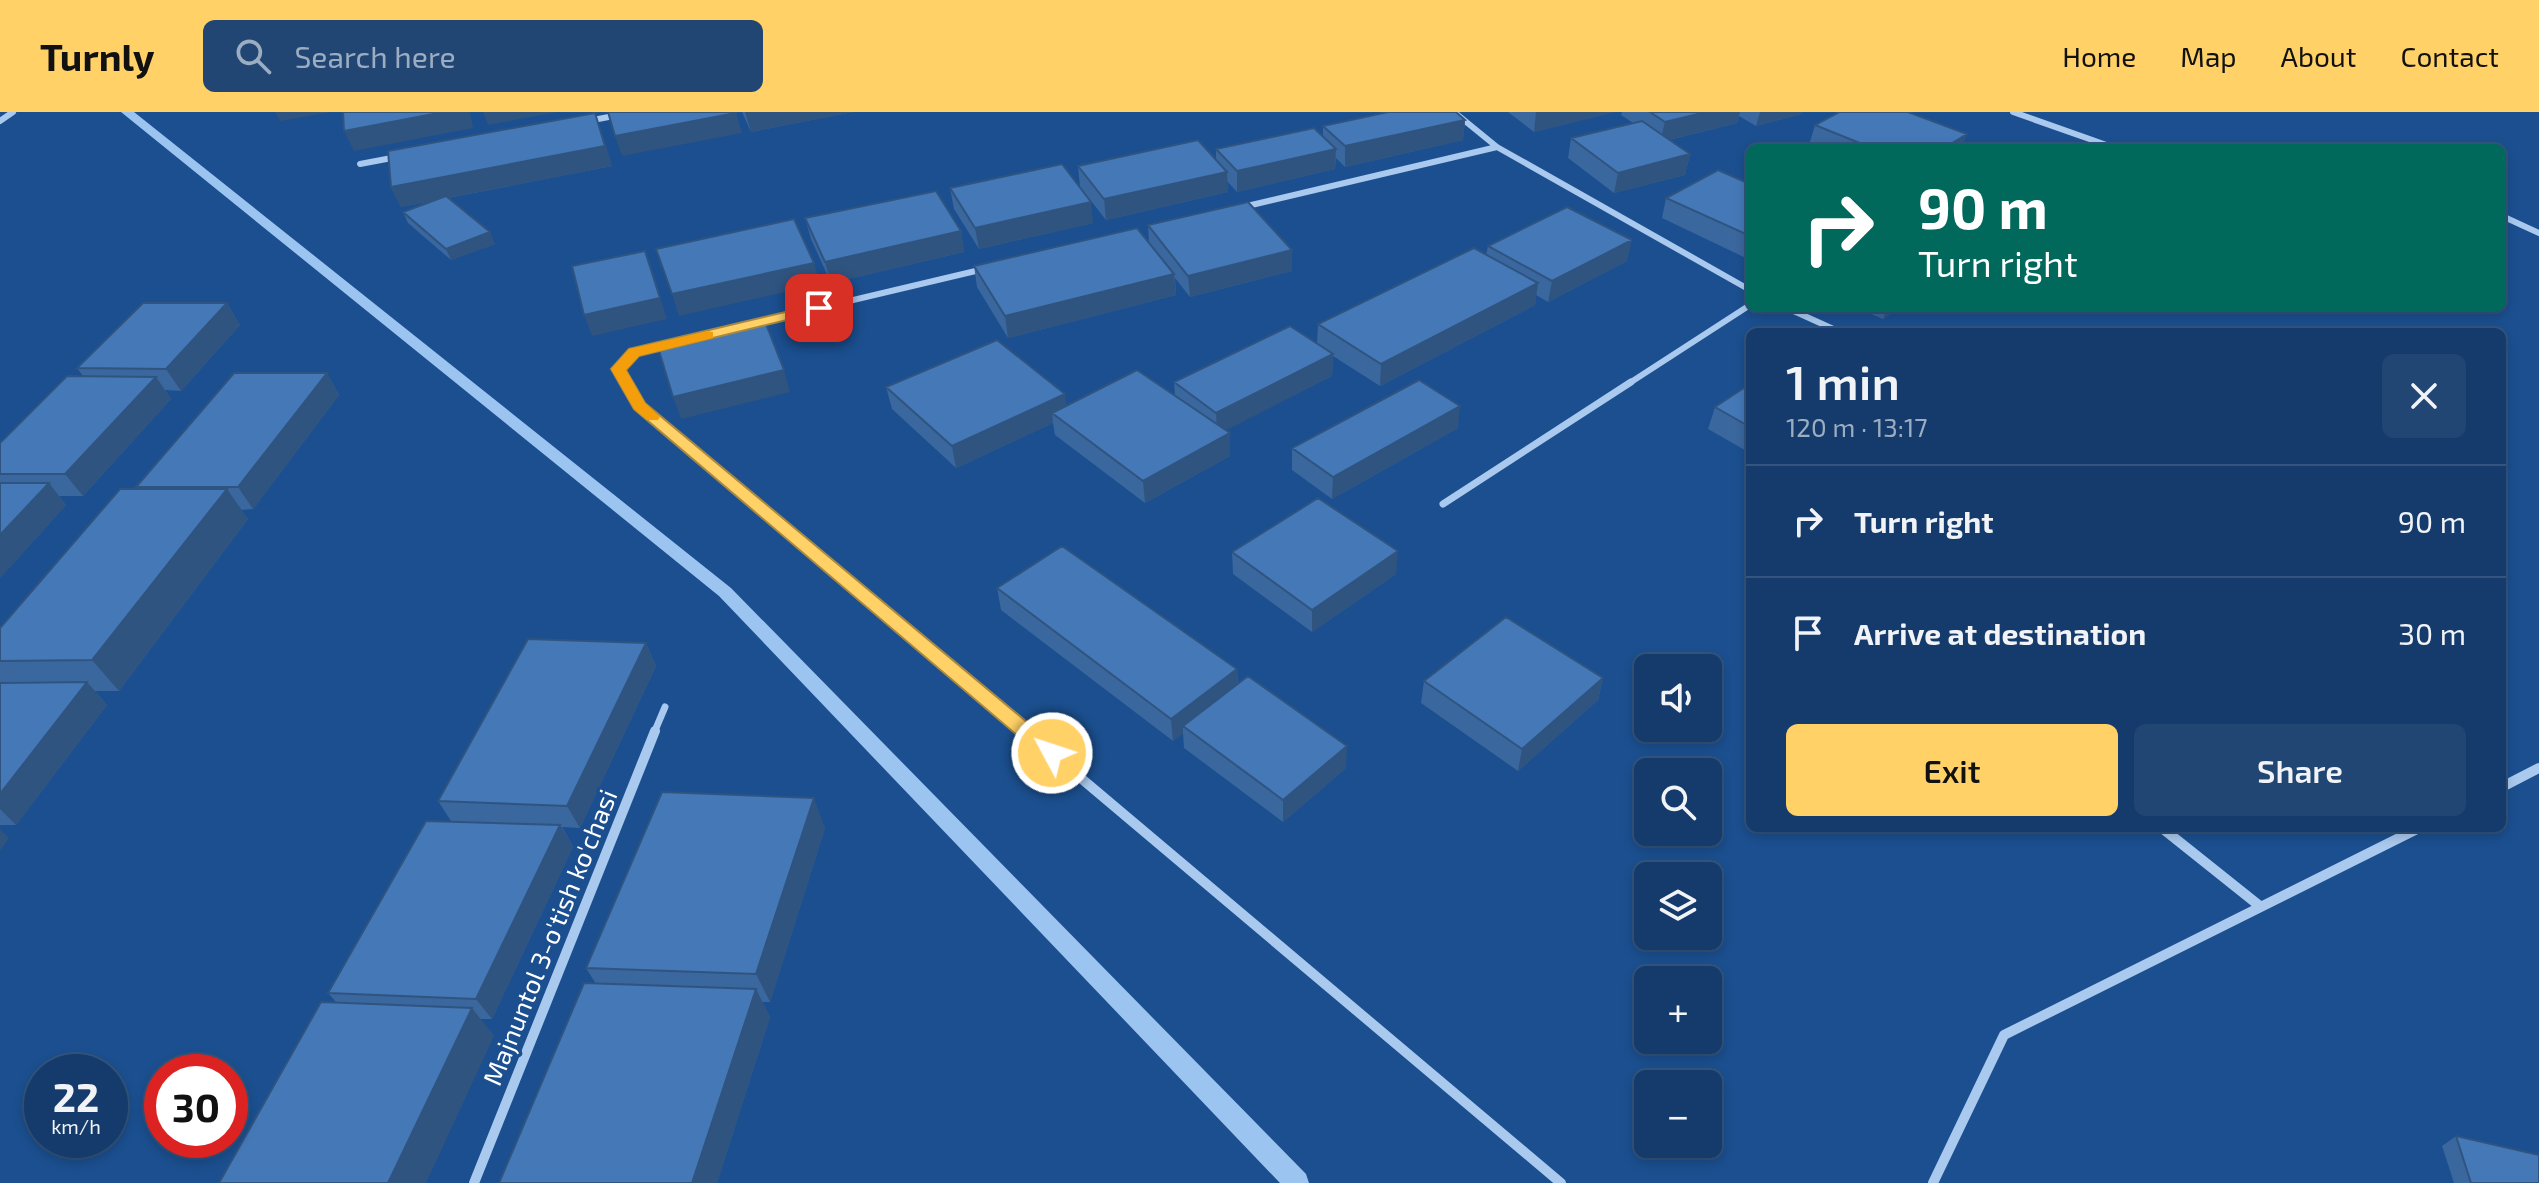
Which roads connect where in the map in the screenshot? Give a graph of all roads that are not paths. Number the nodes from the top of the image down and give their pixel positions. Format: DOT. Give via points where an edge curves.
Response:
graph roads {
  1 [pos="13,112"];
  2 [pos="634,112"];
  3 [pos="1454,112"];
  4 [pos="2013,112"];
  5 [pos="0,121"];
  6 [pos="573,124"];
  7 [pos="2104,144"];
  8 [pos="1497,147"];
  9 [pos="405,155"];
  10 [pos="360,164"];
  11 [pos="1235,209"];
  12 [pos="2506,218"];
  13 [pos="2539,233"];
  14 [pos="988,268"];
  15 [pos="1746,288"];
  16 [pos="1746,308"];
  17 [pos="1796,312"];
  18 [pos="742,327"];
  19 [pos="1831,328"];
  20 [pos="680,341"];
  21 [pos="1443,504"];
  22 [pos="665,707"];
  23 [pos="2539,768"];
  24 [pos="2506,785"];
  25 [pos="2167,832"];
  26 [pos="2411,832"];
  27 [pos="2261,907"];
  28 [pos="474,1183"];
  29 [pos="1561,1183"];
  30 [pos="1933,1183"];
  1 -- 5 [label="street"];
  2 -- 6 [label="street"];
  3 -- 8 [label="street"];
  4 -- 7 [label="street"];
  8 -- 11 [label="street"];
  8 -- 15 [label="street"];
  9 -- 10 [label="street"];
  12 -- 13 [label="street"];
  14 -- 18 [label="street"];
  16 -- 21 [label="street"];
  17 -- 19 [label="street"];
  20 -- 29 [label="street" via="634,352 618,369 639,406"];
  22 -- 28 [label="street, Majnuntol 3-o'tish ko'chasi"];
  23 -- 24 [label="street"];
  25 -- 27 [label="street"];
  26 -- 27 [label="street"];
  27 -- 30 [label="street" via="2004,1035"];
}
